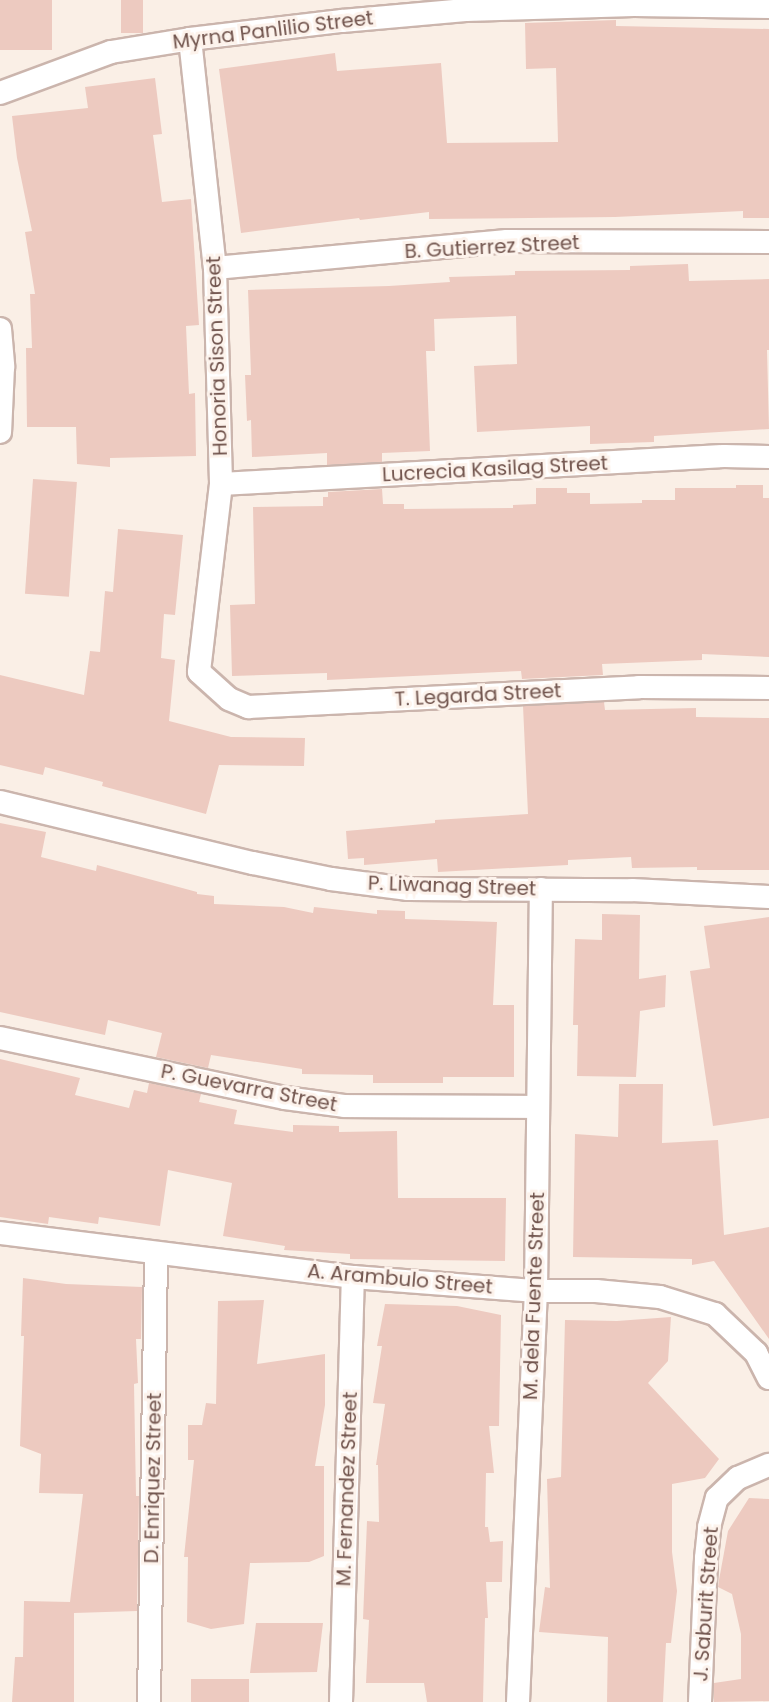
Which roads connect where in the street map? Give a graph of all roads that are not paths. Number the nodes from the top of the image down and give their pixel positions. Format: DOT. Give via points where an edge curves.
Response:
graph roads {
  1 [pos="769,7"];
  2 [pos="190,39"];
  3 [pos="0,93"];
  4 [pos="769,242"];
  5 [pos="215,268"];
  6 [pos="0,329"];
  7 [pos="0,432"];
  8 [pos="769,457"];
  9 [pos="221,484"];
  10 [pos="199,672"];
  11 [pos="769,688"];
  12 [pos="0,802"];
  13 [pos="541,889"];
  14 [pos="769,897"];
  15 [pos="0,1038"];
  16 [pos="538,1107"];
  17 [pos="0,1233"];
  18 [pos="156,1254"];
  19 [pos="353,1277"];
  20 [pos="536,1291"];
  21 [pos="769,1378"];
  22 [pos="769,1464"];
  23 [pos="149,1702"];
  24 [pos="340,1702"];
  25 [pos="518,1702"];
  26 [pos="700,1702"];
  1 -- 2 [label="street, Myrna Panlilio Street" via="634,5 466,10"];
  2 -- 3 [label="street, Myrna Panlilio Street" via="111,52"];
  2 -- 5 [label="street, Honoria Sison Street"];
  4 -- 5 [label="street, B. Gutierrez Street" via="507,242"];
  5 -- 9 [label="street, Honoria Sison Street"];
  6 -- 7 [label="street"];
  8 -- 9 [label="street, Lucrecia Kasilag Street" via="724,456"];
  9 -- 10 [label="street, Honoria Sison Street"];
  10 -- 11 [label="street, T. Legarda Street" via="229,699 248,707 639,687"];
  12 -- 13 [label="street, P. Liwanag Street" via="331,879 408,889"];
  13 -- 14 [label="street, P. Liwanag Street"];
  13 -- 16 [label="street, M. dela Fuente Street"];
  15 -- 16 [label="street, P. Guevarra Street" via="285,1098 345,1106"];
  16 -- 20 [label="street, M. dela Fuente Street"];
  17 -- 18 [label="street, A. Arambulo Street"];
  18 -- 19 [label="street, A. Arambulo Street"];
  18 -- 23 [label="street, D. Enriquez Street"];
  19 -- 20 [label="street, A. Arambulo Street"];
  19 -- 24 [label="street, M. Fernandez Street"];
  20 -- 21 [label="street, A. Arambulo Street" via="660,1297 715,1314 756,1353"];
  20 -- 25 [label="street, M. dela Fuente Street"];
  22 -- 26 [label="street, J. Saburit Street" via="738,1478 717,1498 706,1558"];
}
